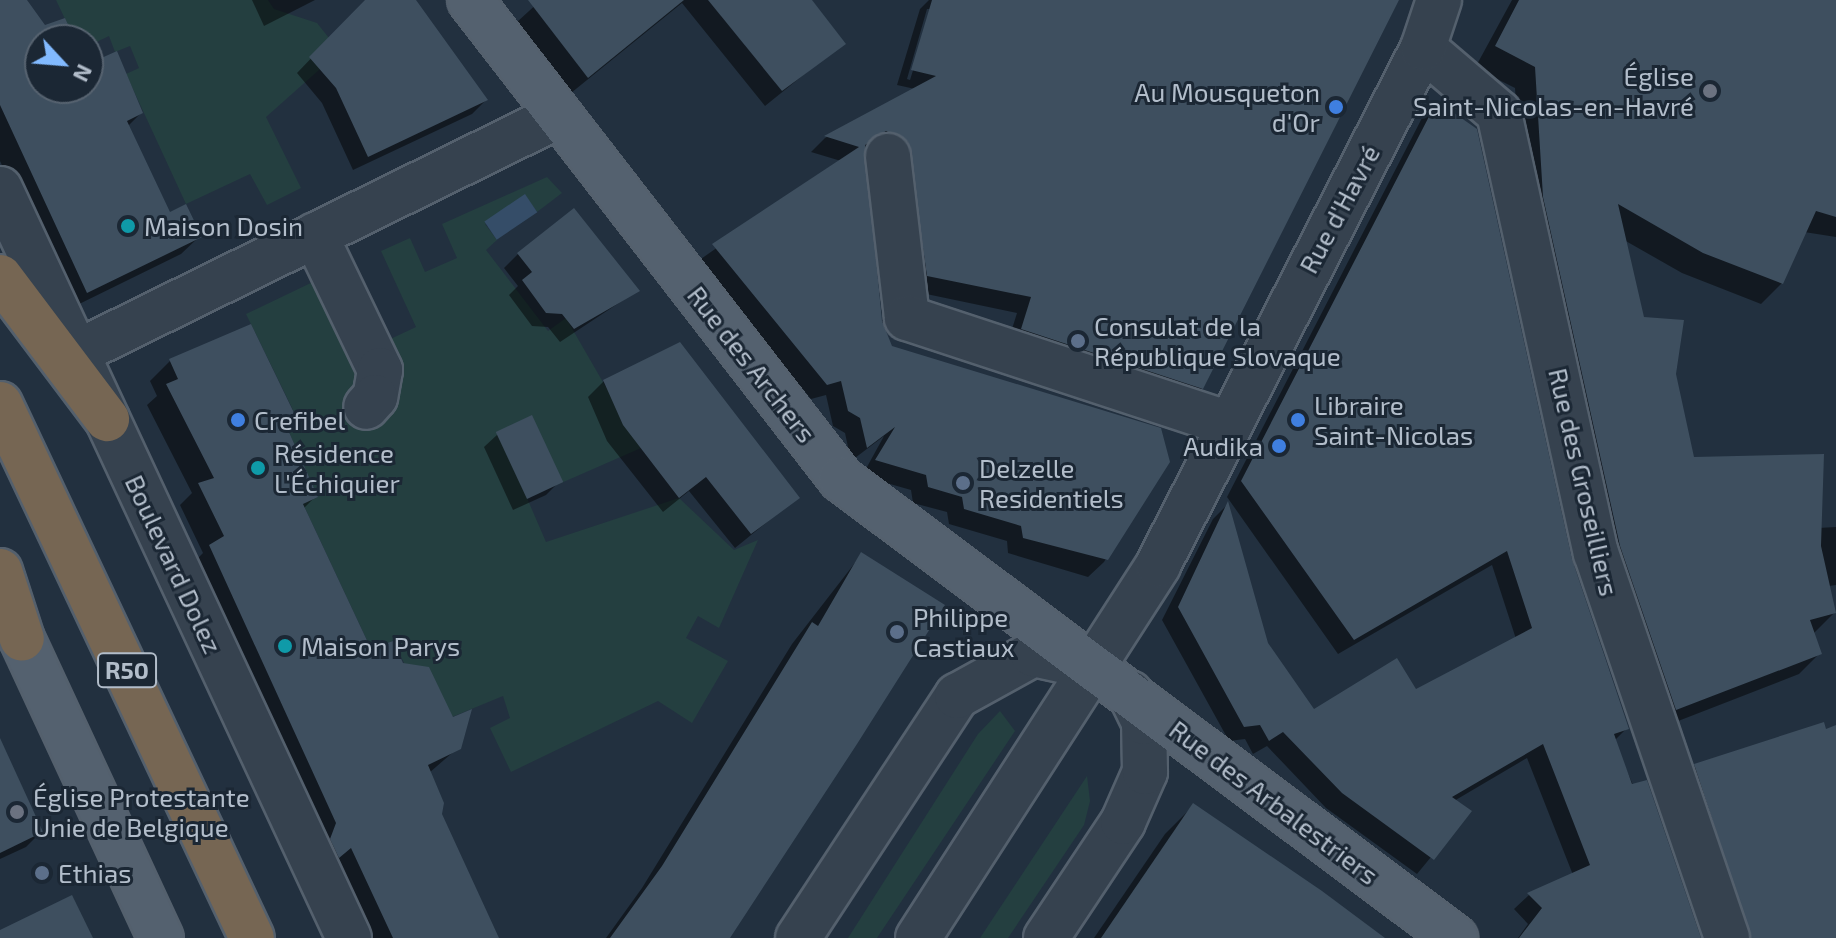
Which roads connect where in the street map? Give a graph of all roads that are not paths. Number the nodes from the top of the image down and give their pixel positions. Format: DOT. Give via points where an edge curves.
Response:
graph roads {
  1 [pos="470,0"];
  2 [pos="1439,0"];
  3 [pos="1423,48"];
  4 [pos="558,116"];
  5 [pos="888,156"];
  6 [pos="0,189"];
  7 [pos="315,235"];
  8 [pos="0,277"];
  9 [pos="80,351"];
  10 [pos="0,404"];
  11 [pos="366,407"];
  12 [pos="107,419"];
  13 [pos="1227,423"];
  14 [pos="0,571"];
  15 [pos="0,591"];
  16 [pos="22,639"];
  17 [pos="1093,667"];
  18 [pos="1130,693"];
  19 [pos="161,938"];
  20 [pos="252,938"];
  21 [pos="349,938"];
  22 [pos="798,938"];
  23 [pos="918,938"];
  24 [pos="1046,938"];
  25 [pos="1455,938"];
  26 [pos="1727,938"];
  1 -- 4 [label="main road, Rue des Archers"];
  2 -- 3 [label="street, Rue d'Havré"];
  3 -- 13 [label="street, Rue d'Havré"];
  3 -- 26 [label="street, Rue des Groseilliers" via="1499,113 1596,553"];
  4 -- 7 [label="street"];
  4 -- 17 [label="main road, Rue des Archers" via="841,479"];
  5 -- 13 [label="street" via="907,318"];
  6 -- 9 [label="street, Boulevard Dolez"];
  7 -- 9 [label="street"];
  7 -- 11 [label="street" via="380,370 375,397"];
  8 -- 12 [label="highway"];
  9 -- 12 [label="street, Boulevard Dolez"];
  10 -- 20 [label="highway, R50"];
  12 -- 21 [label="street, Boulevard Dolez"];
  13 -- 17 [label="street, Rue d'Havré" via="1158,565"];
  14 -- 16 [label="highway"];
  15 -- 16 [label="street"];
  16 -- 19 [label="main road"];
  17 -- 18 [label="main road, Rue des Arbalestriers"];
  17 -- 22 [label="street" via="1033,654 957,696"];
  17 -- 23 [label="street, Rue d'Havré"];
  18 -- 24 [label="street" via="1144,722 1148,747 1136,796"];
  18 -- 25 [label="main road, Rue des Arbalestriers"];
}
